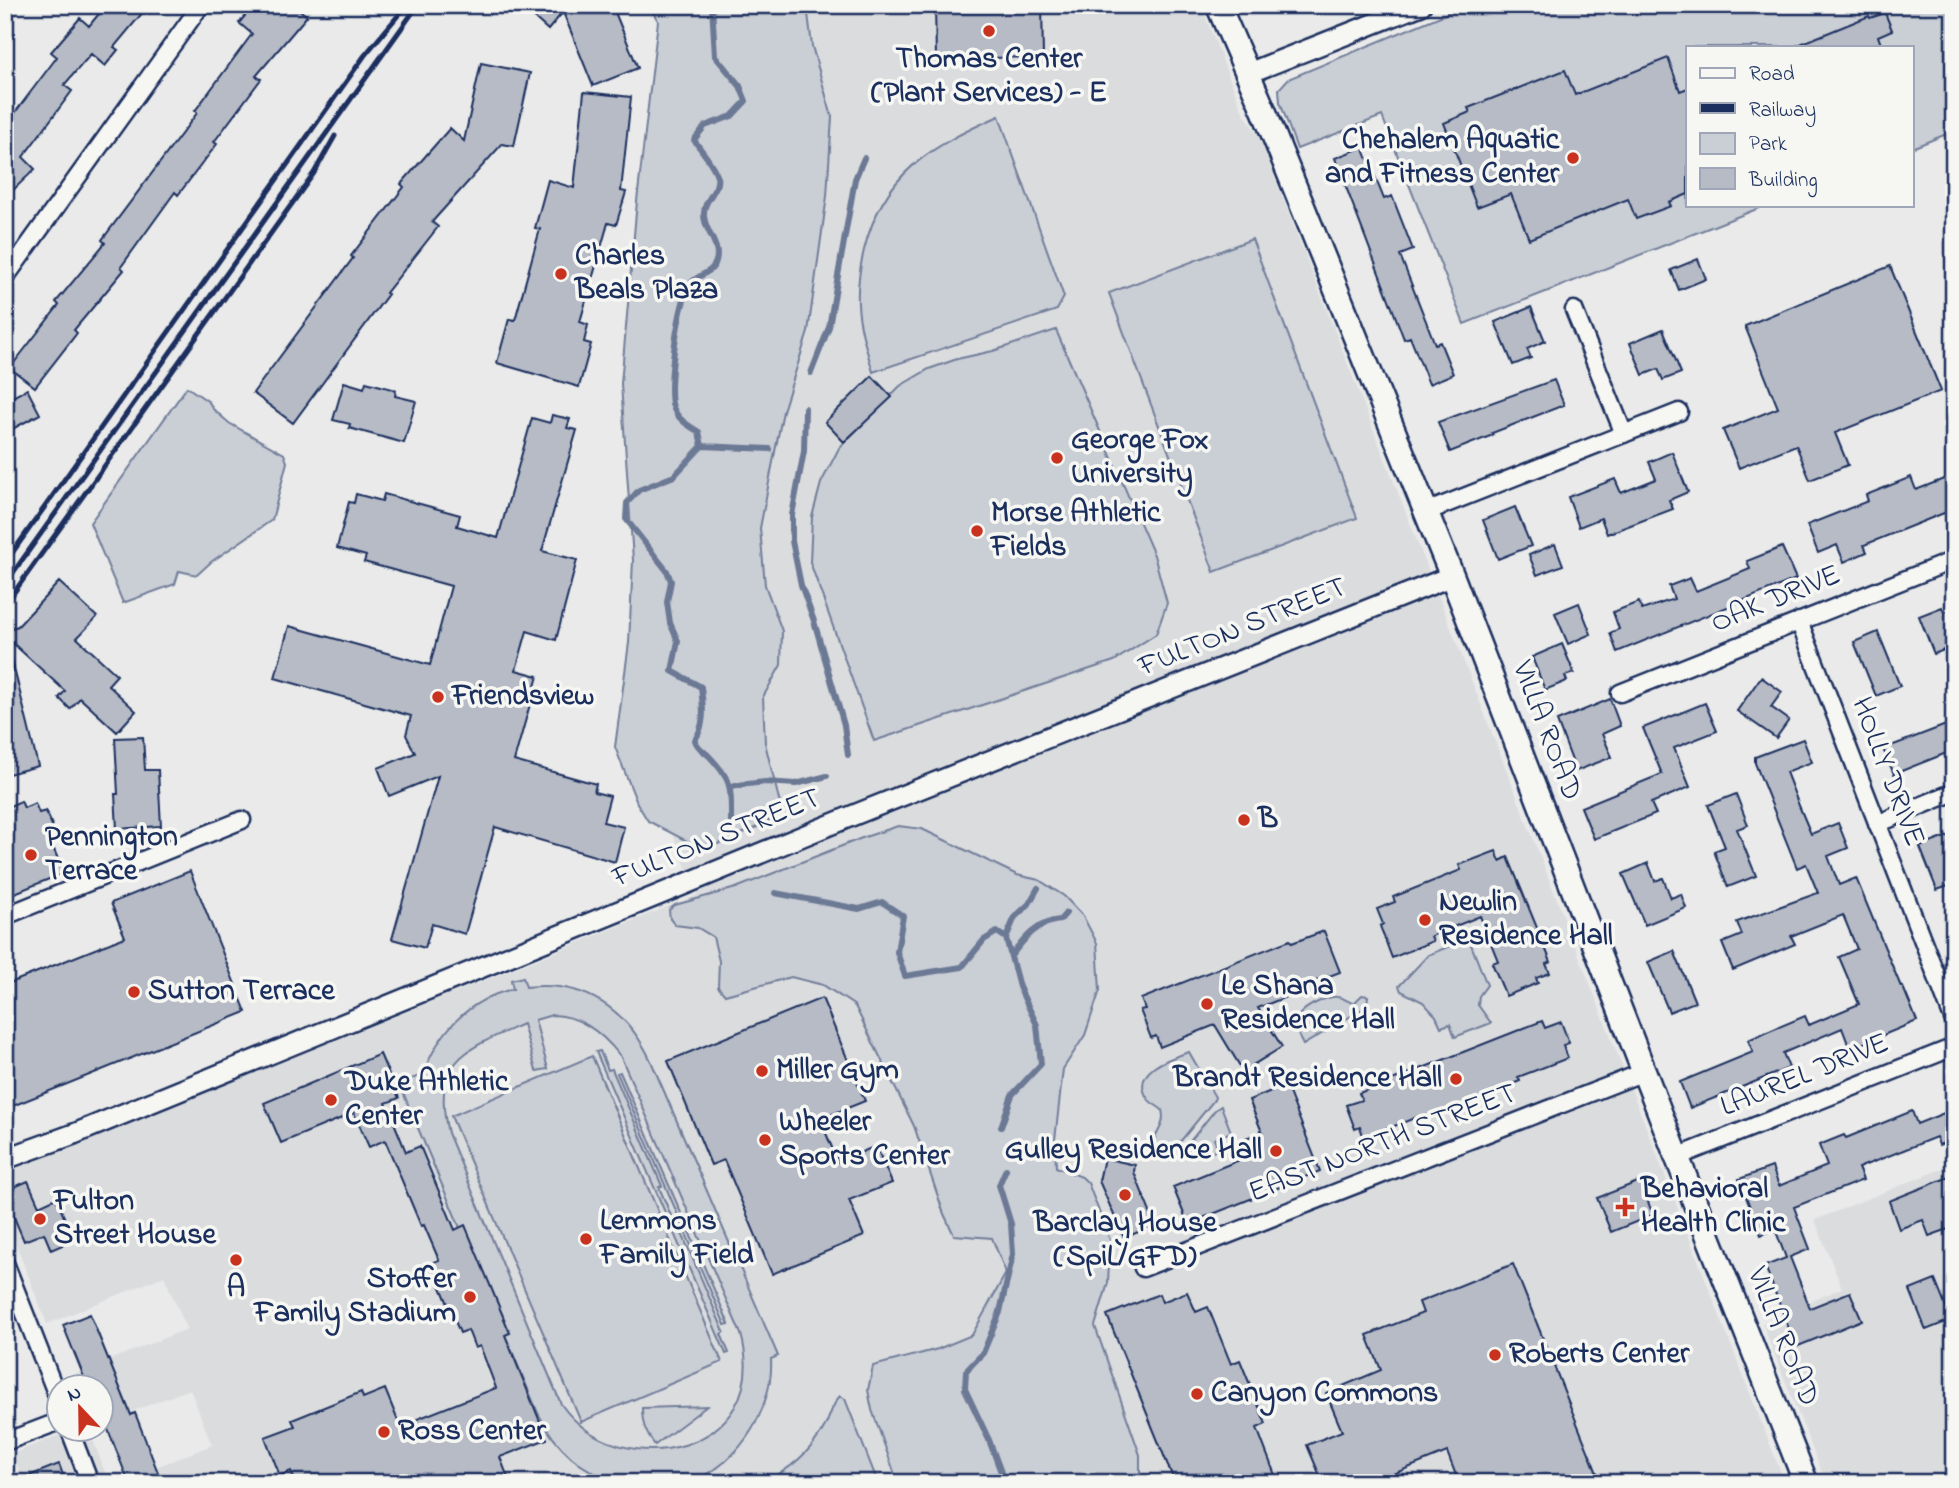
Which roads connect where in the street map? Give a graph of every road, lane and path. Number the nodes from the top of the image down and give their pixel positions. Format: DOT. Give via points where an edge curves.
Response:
graph roads {
  1 [pos="201,5"];
  2 [pos="1218,5"];
  3 [pos="1421,5"];
  4 [pos="1246,74"];
  5 [pos="5,278"];
  6 [pos="1574,310"];
  7 [pos="1679,412"];
  8 [pos="1624,434"];
  9 [pos="1426,512"];
  10 [pos="1954,560"];
  11 [pos="1452,576"];
  12 [pos="1799,621"];
  13 [pos="1620,693"];
  14 [pos="1954,792"];
  15 [pos="242,820"];
  16 [pos="1877,824"];
  17 [pos="5,916"];
  18 [pos="1954,1021"];
  19 [pos="1954,1047"];
  20 [pos="1644,1072"];
  21 [pos="1677,1157"];
  22 [pos="5,1159"];
  23 [pos="5,1263"];
  24 [pos="1143,1268"];
  25 [pos="48,1372"];
  26 [pos="46,1426"];
  27 [pos="5,1442"];
  28 [pos="74,1442"];
  29 [pos="90,1483"];
  30 [pos="1806,1483"];
  1 -- 5 [label="street"];
  2 -- 4 [label="main road, VILLA ROAD"];
  3 -- 4 [label="street"];
  4 -- 9 [label="main road, VILLA ROAD"];
  6 -- 8 [label="street"];
  7 -- 8 [label="street"];
  8 -- 9 [label="street"];
  9 -- 11 [label="main road, VILLA ROAD"];
  10 -- 12 [label="street, OAK DRIVE"];
  11 -- 20 [label="main road, VILLA ROAD"];
  11 -- 22 [label="street, FULTON STREET"];
  12 -- 13 [label="street, OAK DRIVE"];
  12 -- 16 [label="street, HOLLY DRIVE"];
  14 -- 16 [label="street"];
  15 -- 17 [label="street"];
  16 -- 18 [label="street, HOLLY DRIVE"];
  19 -- 21 [label="street, LAUREL DRIVE"];
  20 -- 21 [label="main road, VILLA ROAD"];
  20 -- 24 [label="street, EAST NORTH STREET"];
  21 -- 30 [label="main road, VILLA ROAD"];
  23 -- 25 [label="street"];
  26 -- 27 [label="street"];
  28 -- 29 [label="street"];
}
